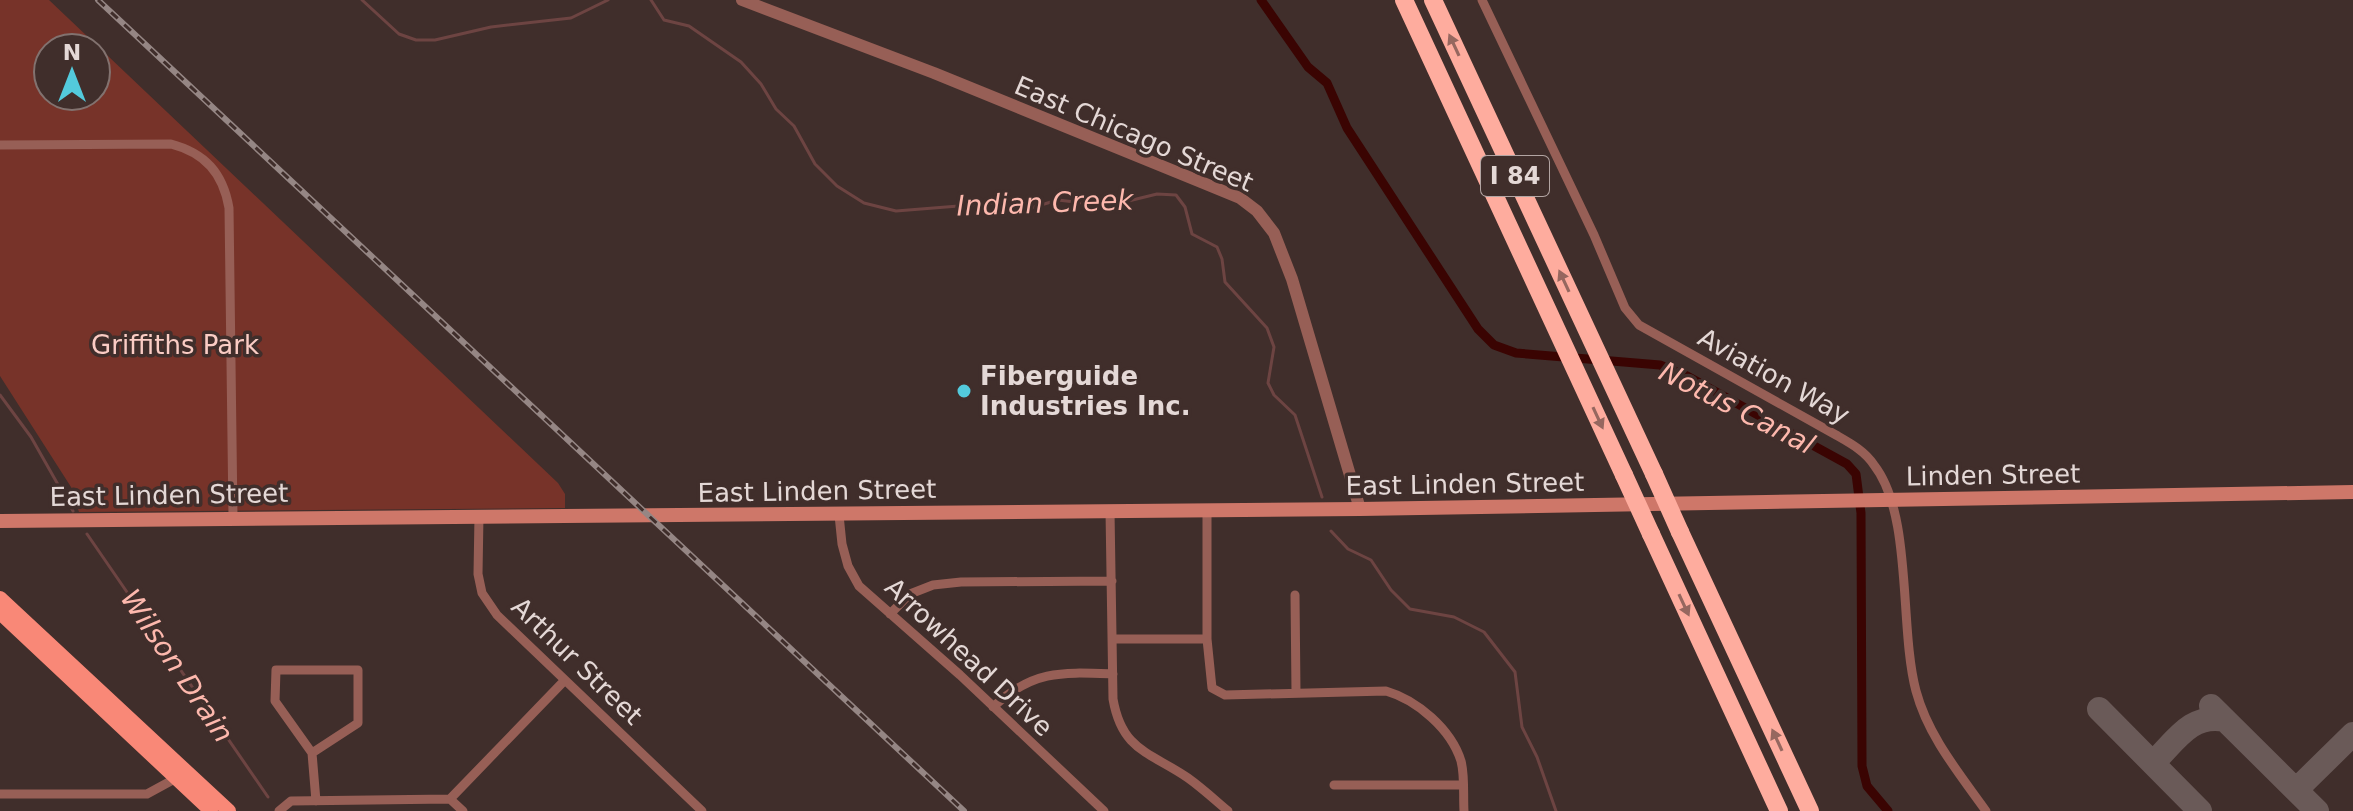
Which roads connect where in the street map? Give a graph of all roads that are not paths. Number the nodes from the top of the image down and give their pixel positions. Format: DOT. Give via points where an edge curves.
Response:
graph roads {
  1 [pos="742,0"];
  2 [pos="1404,0"];
  3 [pos="1433,0"];
  4 [pos="1482,0"];
  5 [pos="0,145"];
  6 [pos="2353,492"];
  7 [pos="1891,501"];
  8 [pos="1634,505"];
  9 [pos="1360,509"];
  10 [pos="1110,511"];
  11 [pos="1207,511"];
  12 [pos="839,515"];
  13 [pos="479,516"];
  14 [pos="233,517"];
  15 [pos="0,521"];
  16 [pos="1112,581"];
  17 [pos="1295,595"];
  18 [pos="0,598"];
  19 [pos="0,613"];
  20 [pos="890,614"];
  21 [pos="1113,639"];
  22 [pos="1207,639"];
  23 [pos="1113,674"];
  24 [pos="564,681"];
  25 [pos="1296,692"];
  26 [pos="993,707"];
  27 [pos="312,753"];
  28 [pos="181,775"];
  29 [pos="1334,785"];
  30 [pos="1463,785"];
  31 [pos="0,794"];
  32 [pos="450,799"];
  33 [pos="316,801"];
  34 [pos="211,811"];
  35 [pos="229,811"];
  36 [pos="279,811"];
  37 [pos="463,811"];
  38 [pos="702,811"];
  39 [pos="1104,811"];
  40 [pos="1228,811"];
  41 [pos="1464,811"];
  42 [pos="1779,811"];
  43 [pos="1810,811"];
  44 [pos="1986,811"];
  1 -- 9 [label="street, East Chicago Street" via="1201,182 1257,211 1274,233 1292,279"];
  2 -- 42 [label="highway, I 84, one-way, bridge"];
  43 -- 3 [label="highway, I 84, one-way, bridge"];
  4 -- 7 [label="street, Aviation Way" via="1625,308 1639,325 1852,444 1876,466"];
  5 -- 14 [label="street" via="171,144 193,150 218,175 229,208"];
  6 -- 7 [label="main road, Linden Street"];
  7 -- 8 [label="main road, Linden Street"];
  7 -- 44 [label="street, Aviation Way" via="1915,688 1941,747"];
  8 -- 9 [label="main road, East Linden Street"];
  9 -- 11 [label="main road, East Linden Street"];
  10 -- 11 [label="main road, East Linden Street"];
  10 -- 12 [label="main road, East Linden Street"];
  10 -- 16 [label="street"];
  11 -- 22 [label="street"];
  12 -- 13 [label="main road, East Linden Street"];
  12 -- 20 [label="street, Arrowhead Drive" via="848,566 859,586"];
  13 -- 14 [label="main road, East Linden Street"];
  13 -- 24 [label="street, Arthur Street" via="482,593 497,615"];
  14 -- 15 [label="main road, East Linden Street"];
  16 -- 20 [label="street" via="933,585 910,594"];
  16 -- 21 [label="street"];
  17 -- 25 [label="street"];
  18 -- 28 [label="main road"];
  19 -- 28 [label="main road"];
  20 -- 26 [label="street, Arrowhead Drive"];
  21 -- 22 [label="street"];
  21 -- 23 [label="street"];
  22 -- 25 [label="street" via="1212,688 1225,695"];
  23 -- 26 [label="street" via="1035,678 1013,688"];
  23 -- 40 [label="street" via="1117,718 1136,748 1189,779"];
  24 -- 32 [label="street"];
  24 -- 38 [label="street, Arthur Street"];
  25 -- 30 [label="street" via="1386,691 1407,697 1451,741 1462,762"];
  26 -- 39 [label="street, Arrowhead Drive"];
  27 -- 27 [label="street" via="275,701 276,670 358,670 358,723"];
  27 -- 33 [label="street"];
  28 -- 31 [label="street" via="147,794"];
  28 -- 34 [label="main road"];
  28 -- 35 [label="main road"];
  29 -- 30 [label="street"];
  30 -- 41 [label="street"];
  32 -- 33 [label="street"];
  32 -- 37 [label="street"];
  33 -- 36 [label="street" via="291,801"];
}
